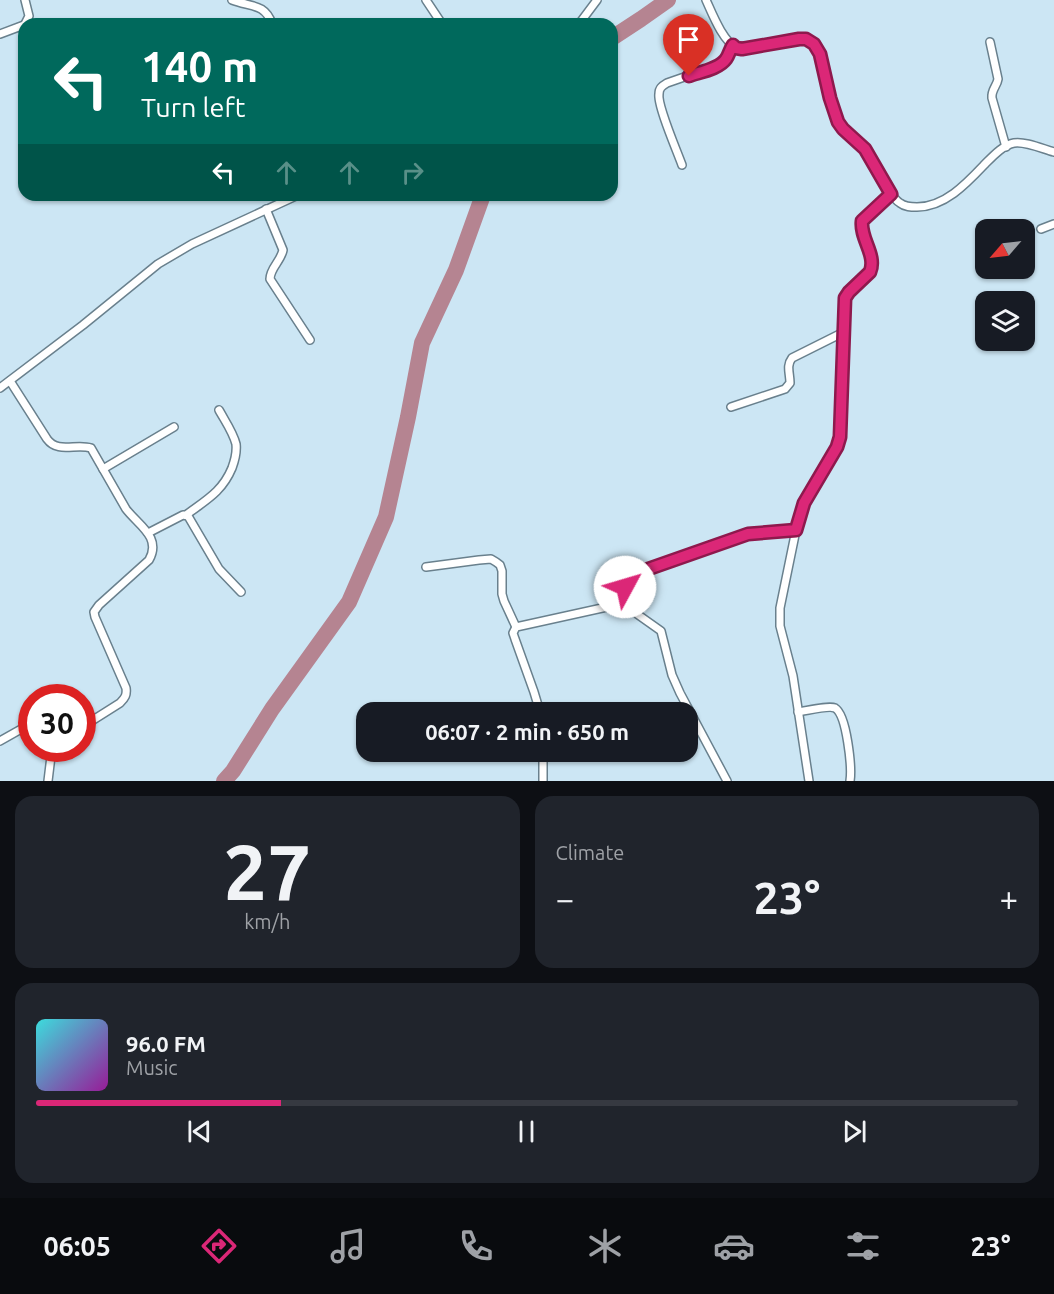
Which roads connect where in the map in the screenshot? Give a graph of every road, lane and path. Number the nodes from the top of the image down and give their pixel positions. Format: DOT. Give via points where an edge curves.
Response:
graph roads {
  1 [pos="25,0"];
  2 [pos="232,0"];
  3 [pos="426,0"];
  4 [pos="597,0"];
  5 [pos="706,0"];
  6 [pos="28,18"];
  7 [pos="270,18"];
  8 [pos="438,18"];
  9 [pos="584,18"];
  10 [pos="18,27"];
  11 [pos="0,34"];
  12 [pos="990,42"];
  13 [pos="733,45"];
  14 [pos="1006,147"];
  15 [pos="1054,152"];
  16 [pos="682,165"];
  17 [pos="891,194"];
  18 [pos="284,201"];
  19 [pos="266,209"];
  20 [pos="1054,224"];
  21 [pos="1041,230"];
  22 [pos="844,332"];
  23 [pos="310,339"];
  24 [pos="10,381"];
  25 [pos="0,388"];
  26 [pos="731,407"];
  27 [pos="219,410"];
  28 [pos="174,427"];
  29 [pos="103,469"];
  30 [pos="186,515"];
  31 [pos="796,530"];
  32 [pos="148,533"];
  33 [pos="426,567"];
  34 [pos="241,592"];
  35 [pos="625,603"];
  36 [pos="516,627"];
  37 [pos="537,702"];
  38 [pos="798,712"];
  39 [pos="96,718"];
  40 [pos="18,732"];
  41 [pos="0,741"];
  42 [pos="50,762"];
  43 [pos="543,762"];
  44 [pos="48,781"];
  45 [pos="543,781"];
  46 [pos="727,781"];
  47 [pos="809,781"];
  48 [pos="850,781"];
  1 -- 6 [label="street"];
  2 -- 7 [label="street" via="262,9"];
  3 -- 8 [label="street"];
  4 -- 9 [label="street"];
  5 -- 13 [label="street"];
  10 -- 11 [label="street"];
  12 -- 14 [label="street" via="998,79 992,98"];
  13 -- 16 [label="street" via="716,66 660,88 659,100"];
  13 -- 17 [label="street" via="746,49 799,39 814,44 838,122 865,149"];
  14 -- 15 [label="street" via="1021,143"];
  14 -- 17 [label="street" via="961,188 938,203 928,207 904,206"];
  17 -- 22 [label="street" via="862,221 872,268 845,298"];
  18 -- 19 [label="street"];
  19 -- 23 [label="street" via="283,250 270,279"];
  19 -- 24 [label="street" via="158,264"];
  20 -- 21 [label="street"];
  22 -- 26 [label="street" via="792,358 788,368 790,383 784,389"];
  22 -- 31 [label="street" via="840,437 804,503"];
  24 -- 25 [label="street"];
  24 -- 29 [label="street" via="51,444 60,448 91,448"];
  27 -- 30 [label="street" via="235,441 235,458 222,486"];
  28 -- 29 [label="street"];
  29 -- 32 [label="street" via="132,518"];
  30 -- 32 [label="street"];
  30 -- 34 [label="street" via="219,569"];
  31 -- 35 [label="street" via="748,534 634,574 625,587"];
  31 -- 38 [label="street" via="780,626"];
  32 -- 39 [label="street" via="153,548 149,560 94,612 126,688 125,698"];
  33 -- 36 [label="street" via="491,559 496,562 502,571 504,602"];
  35 -- 36 [label="street"];
  35 -- 46 [label="street" via="630,603 661,631 672,675"];
  36 -- 37 [label="street" via="513,633"];
  38 -- 47 [label="street"];
  38 -- 48 [label="street" via="831,707 839,711 849,753"];
  40 -- 41 [label="street"];
  42 -- 44 [label="street"];
  43 -- 45 [label="street"];
}
